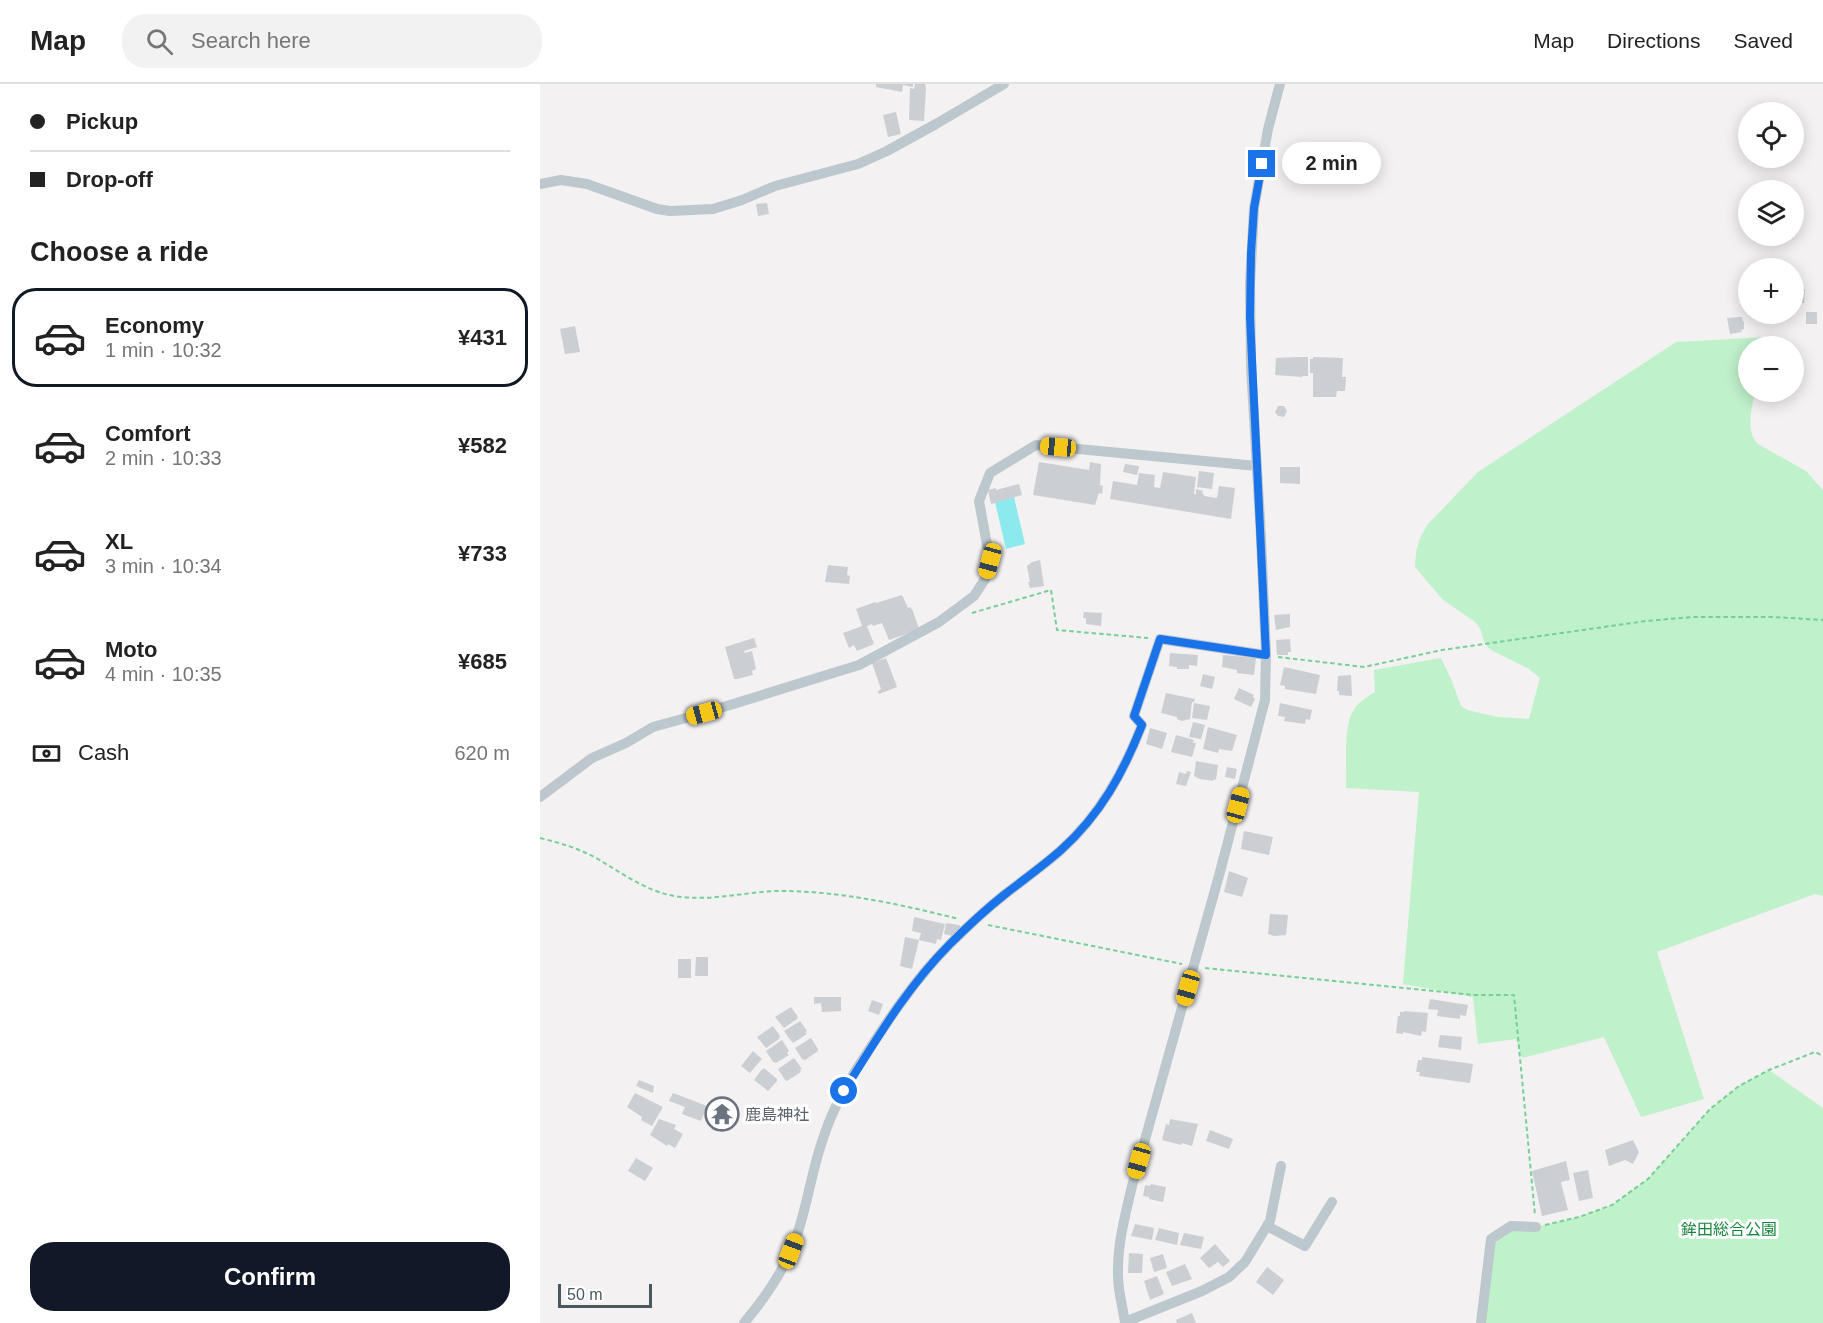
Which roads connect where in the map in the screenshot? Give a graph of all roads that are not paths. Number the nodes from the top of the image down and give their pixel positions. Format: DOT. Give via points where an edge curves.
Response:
graph roads {
  1 [pos="1004,84"];
  2 [pos="1280,84"];
  3 [pos="540,184"];
  4 [pos="1257,466"];
  5 [pos="1266,655"];
  6 [pos="540,797"];
  7 [pos="1281,1166"];
  8 [pos="1332,1202"];
  9 [pos="1267,1226"];
  10 [pos="1536,1227"];
  11 [pos="744,1323"];
  12 [pos="1125,1323"];
  13 [pos="1481,1323"];
  1 -- 3 [label="street" via="858,164 775,186 712,209 670,211 587,184 561,180"];
  2 -- 4 [label="street" via="1254,208 1251,253"];
  4 -- 5 [label="street"];
  4 -- 6 [label="street" via="1036,445 990,473 979,501 990,561 985,579 974,596 939,622 859,665 653,727 592,758"];
  5 -- 11 [label="street" via="1160,639 1134,716 1142,725 1109,794 1062,849 950,944 919,979 864,1058 824,1135 791,1251"];
  5 -- 12 [label="street" via="1265,699 1257,737 1124,1218 1118,1278"];
  7 -- 9 [label="street"];
  8 -- 9 [label="street" via="1305,1246"];
  9 -- 12 [label="street" via="1245,1262 1229,1277"];
  10 -- 13 [label="street" via="1511,1226 1491,1239"];
}
